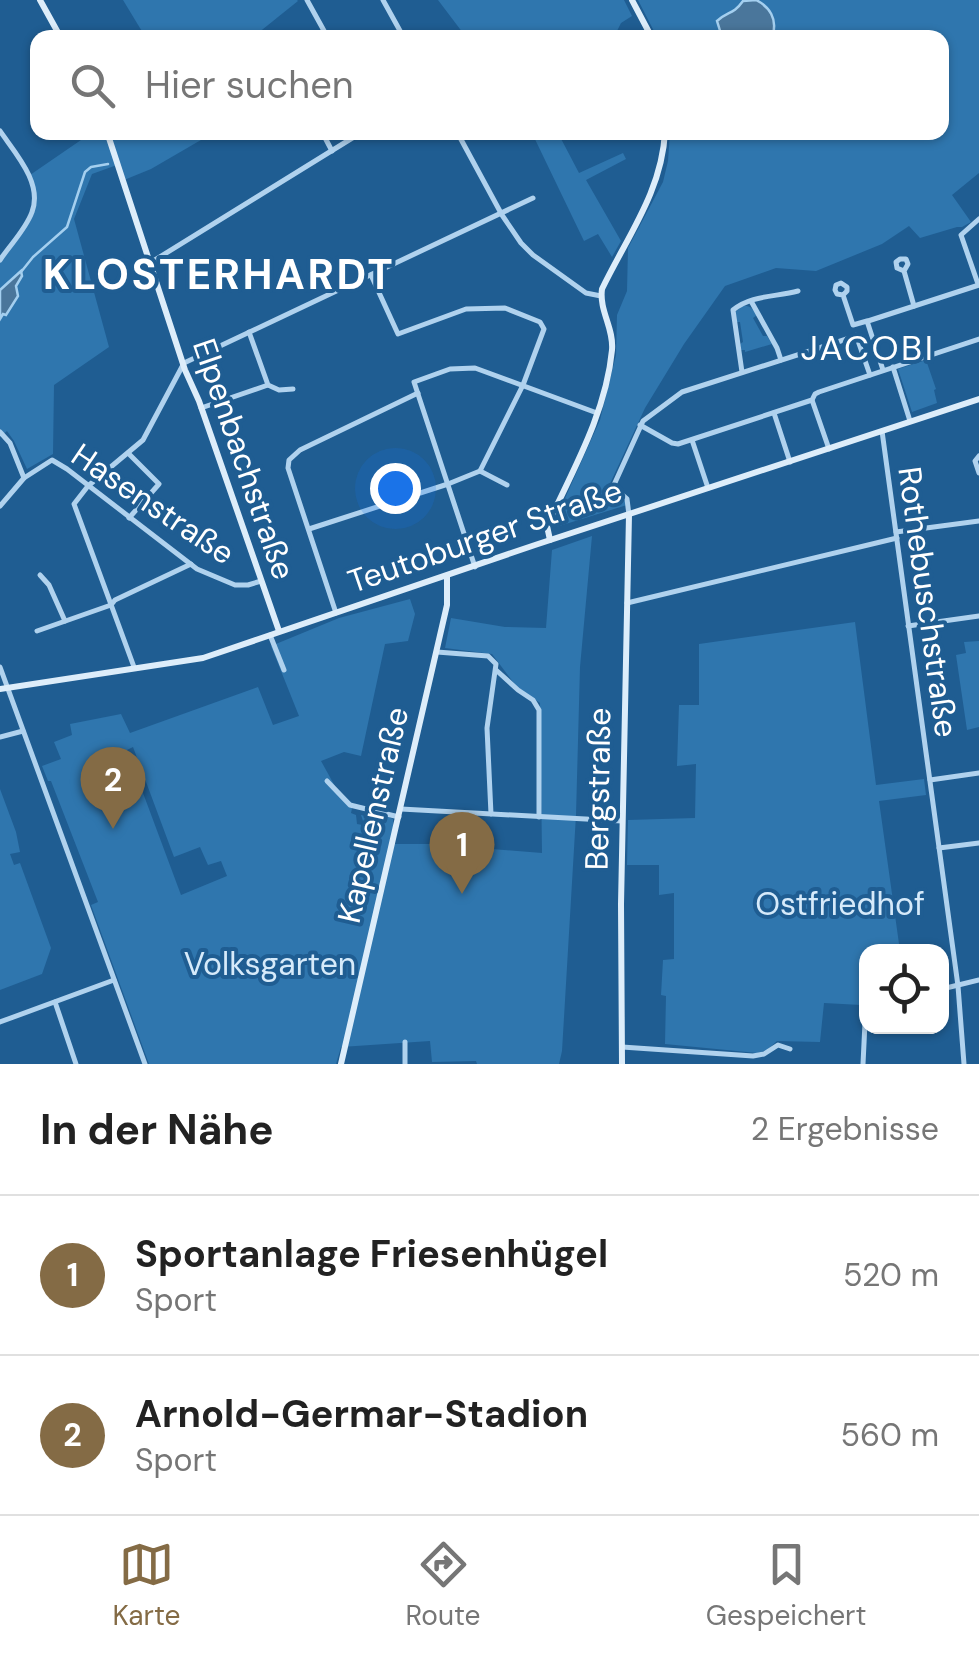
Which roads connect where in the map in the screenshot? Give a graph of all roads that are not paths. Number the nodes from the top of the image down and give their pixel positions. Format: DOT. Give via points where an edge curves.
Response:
graph roads {
  1 [pos="40,0"];
  2 [pos="307,0"];
  3 [pos="383,0"];
  4 [pos="632,0"];
  5 [pos="57,30"];
  6 [pos="324,30"];
  7 [pos="400,30"];
  8 [pos="648,30"];
  9 [pos="0,131"];
  10 [pos="110,140"];
  11 [pos="326,140"];
  12 [pos="349,140"];
  13 [pos="461,140"];
  14 [pos="665,140"];
  15 [pos="332,151"];
  16 [pos="533,198"];
  17 [pos="502,215"];
  18 [pos="979,219"];
  19 [pos="0,260"];
  20 [pos="150,263"];
  21 [pos="904,271"];
  22 [pos="371,275"];
  23 [pos="979,286"];
  24 [pos="798,291"];
  25 [pos="843,295"];
  26 [pos="601,296"];
  27 [pos="751,301"];
  28 [pos="914,306"];
  29 [pos="867,321"];
  30 [pos="853,326"];
  31 [pos="250,332"];
  32 [pos="856,336"];
  33 [pos="979,340"];
  34 [pos="780,360"];
  35 [pos="184,363"];
  36 [pos="893,367"];
  37 [pos="884,370"];
  38 [pos="742,372"];
  39 [pos="870,375"];
  40 [pos="523,384"];
  41 [pos="268,385"];
  42 [pos="293,390"];
  43 [pos="418,393"];
  44 [pos="812,400"];
  45 [pos="979,400"];
  46 [pos="201,408"];
  47 [pos="597,413"];
  48 [pos="774,413"];
  49 [pos="911,422"];
  50 [pos="640,425"];
  51 [pos="882,431"];
  52 [pos="0,432"];
  53 [pos="692,440"];
  54 [pos="829,449"];
  55 [pos="128,452"];
  56 [pos="979,456"];
  57 [pos="790,462"];
  58 [pos="480,471"];
  59 [pos="979,473"];
  60 [pos="24,478"];
  61 [pos="448,484"];
  62 [pos="506,485"];
  63 [pos="88,486"];
  64 [pos="708,488"];
  65 [pos="0,506"];
  66 [pos="629,514"];
  67 [pos="129,518"];
  68 [pos="979,520"];
  69 [pos="309,529"];
  70 [pos="896,535"];
  71 [pos="550,540"];
  72 [pos="191,564"];
  73 [pos="475,567"];
  74 [pos="40,574"];
  75 [pos="447,577"];
  76 [pos="261,581"];
  77 [pos="628,602"];
  78 [pos="112,605"];
  79 [pos="336,613"];
  80 [pos="979,616"];
  81 [pos="65,621"];
  82 [pos="908,626"];
  83 [pos="37,630"];
  84 [pos="274,633"];
  85 [pos="436,652"];
  86 [pos="0,667"];
  87 [pos="135,668"];
  88 [pos="284,670"];
  89 [pos="496,670"];
  90 [pos="4,688"];
  91 [pos="23,731"];
  92 [pos="0,737"];
  93 [pos="979,773"];
  94 [pos="930,780"];
  95 [pos="327,781"];
  96 [pos="400,813"];
  97 [pos="491,814"];
  98 [pos="539,817"];
  99 [pos="622,821"];
  100 [pos="979,843"];
  101 [pos="939,848"];
  102 [pos="114,980"];
  103 [pos="979,980"];
  104 [pos="958,986"];
  105 [pos="949,987"];
  106 [pos="56,1002"];
  107 [pos="0,1022"];
  108 [pos="864,1034"];
  109 [pos="405,1042"];
  110 [pos="622,1047"];
  111 [pos="790,1049"];
  112 [pos="76,1064"];
  113 [pos="144,1064"];
  114 [pos="340,1064"];
  115 [pos="406,1064"];
  116 [pos="622,1064"];
  117 [pos="863,1064"];
  118 [pos="964,1064"];
  1 -- 5 [label="street"];
  2 -- 6 [label="street"];
  3 -- 7 [label="street"];
  4 -- 8 [label="street"];
  9 -- 19 [label="street" via="35,196 29,218"];
  10 -- 20 [label="street, Elpenbachstraße"];
  11 -- 15 [label="street"];
  12 -- 15 [label="street"];
  13 -- 17 [label="street"];
  14 -- 26 [label="street" via="658,178"];
  15 -- 20 [label="street"];
  16 -- 17 [label="street"];
  17 -- 22 [label="street"];
  17 -- 26 [label="street" via="532,255 586,293"];
  18 -- 23 [label="street" via="962,237"];
  20 -- 35 [label="street, Elpenbachstraße"];
  21 -- 28 [label="street"];
  22 -- 31 [label="street"];
  22 -- 40 [label="street" via="398,334 466,309 505,308 540,322 544,329"];
  23 -- 28 [label="street"];
  24 -- 27 [label="street"];
  25 -- 30 [label="street"];
  26 -- 47 [label="street" via="612,343"];
  27 -- 34 [label="street"];
  27 -- 38 [label="street" via="732,314"];
  28 -- 29 [label="street"];
  29 -- 30 [label="street"];
  29 -- 37 [label="street"];
  30 -- 32 [label="street"];
  31 -- 35 [label="street"];
  31 -- 41 [label="street"];
  32 -- 34 [label="street"];
  32 -- 39 [label="street"];
  33 -- 36 [label="street"];
  34 -- 38 [label="street"];
  35 -- 46 [label="street, Elpenbachstraße"];
  35 -- 55 [label="street" via="143,440"];
  36 -- 37 [label="street"];
  36 -- 49 [label="street"];
  37 -- 39 [label="street"];
  38 -- 50 [label="street" via="686,390"];
  39 -- 44 [label="street"];
  40 -- 43 [label="street" via="464,367 414,382"];
  40 -- 47 [label="street"];
  40 -- 58 [label="street"];
  41 -- 42 [label="street"];
  41 -- 46 [label="street"];
  43 -- 61 [label="street"];
  43 -- 69 [label="street" via="289,460"];
  44 -- 48 [label="street"];
  44 -- 54 [label="street"];
  45 -- 49 [label="street, Teutoburger Straße"];
  46 -- 76 [label="street, Elpenbachstraße"];
  47 -- 71 [label="street" via="547,526"];
  48 -- 53 [label="street"];
  48 -- 57 [label="street"];
  49 -- 51 [label="street, Teutoburger Straße"];
  50 -- 53 [label="street" via="675,444"];
  50 -- 66 [label="street" via="614,487 627,499"];
  51 -- 54 [label="street, Teutoburger Straße"];
  51 -- 70 [label="street, Rothebuschstraße"];
  52 -- 60 [label="street"];
  53 -- 64 [label="street"];
  54 -- 57 [label="street, Teutoburger Straße"];
  55 -- 63 [label="street"];
  55 -- 67 [label="street" via="159,484"];
  56 -- 59 [label="street"];
  57 -- 64 [label="street, Teutoburger Straße"];
  58 -- 61 [label="street"];
  58 -- 62 [label="street"];
  60 -- 63 [label="street, Hasenstraße" via="52,460"];
  60 -- 65 [label="street"];
  61 -- 69 [label="street"];
  61 -- 73 [label="street"];
  63 -- 67 [label="street, Hasenstraße"];
  63 -- 78 [label="street" via="74,504"];
  64 -- 66 [label="street, Teutoburger Straße"];
  66 -- 71 [label="street, Teutoburger Straße"];
  66 -- 77 [label="street, Bergstraße"];
  67 -- 72 [label="street, Hasenstraße"];
  68 -- 70 [label="street"];
  69 -- 79 [label="street"];
  70 -- 77 [label="street"];
  70 -- 82 [label="street, Rothebuschstraße"];
  71 -- 73 [label="street, Teutoburger Straße"];
  72 -- 76 [label="street, Hasenstraße" via="234,585"];
  72 -- 78 [label="street"];
  73 -- 75 [label="street, Teutoburger Straße"];
  74 -- 81 [label="street"];
  75 -- 79 [label="street, Teutoburger Straße"];
  75 -- 85 [label="street, Kapellenstraße"];
  76 -- 84 [label="street, Elpenbachstraße"];
  77 -- 99 [label="street, Bergstraße"];
  78 -- 81 [label="street"];
  78 -- 87 [label="street"];
  79 -- 84 [label="street, Teutoburger Straße"];
  80 -- 82 [label="street"];
  81 -- 83 [label="street"];
  82 -- 94 [label="street, Rothebuschstraße"];
  84 -- 87 [label="street, Teutoburger Straße" via="204,658"];
  84 -- 88 [label="street"];
  85 -- 89 [label="street" via="488,656"];
  85 -- 96 [label="street, Kapellenstraße"];
  86 -- 90 [label="street"];
  87 -- 90 [label="street, Teutoburger Straße"];
  89 -- 97 [label="street" via="487,728"];
  89 -- 98 [label="street" via="539,710"];
  90 -- 91 [label="street"];
  91 -- 92 [label="street"];
  91 -- 102 [label="street"];
  93 -- 94 [label="street, Rothebuschstraße"];
  94 -- 101 [label="street, Rothebuschstraße"];
  95 -- 96 [label="street" via="350,805"];
  96 -- 97 [label="street"];
  96 -- 114 [label="street, Kapellenstraße"];
  97 -- 98 [label="street"];
  98 -- 99 [label="street"];
  99 -- 110 [label="street, Bergstraße"];
  100 -- 101 [label="street"];
  101 -- 104 [label="street, Rothebuschstraße"];
  102 -- 106 [label="street"];
  102 -- 113 [label="street"];
  103 -- 104 [label="street"];
  104 -- 105 [label="street"];
  104 -- 118 [label="street, Rothebuschstraße"];
  106 -- 107 [label="street"];
  106 -- 112 [label="street"];
  108 -- 117 [label="street"];
  109 -- 115 [label="street"];
  110 -- 111 [label="street" via="752,1056 778,1046"];
  110 -- 116 [label="street, Bergstraße"];
}
